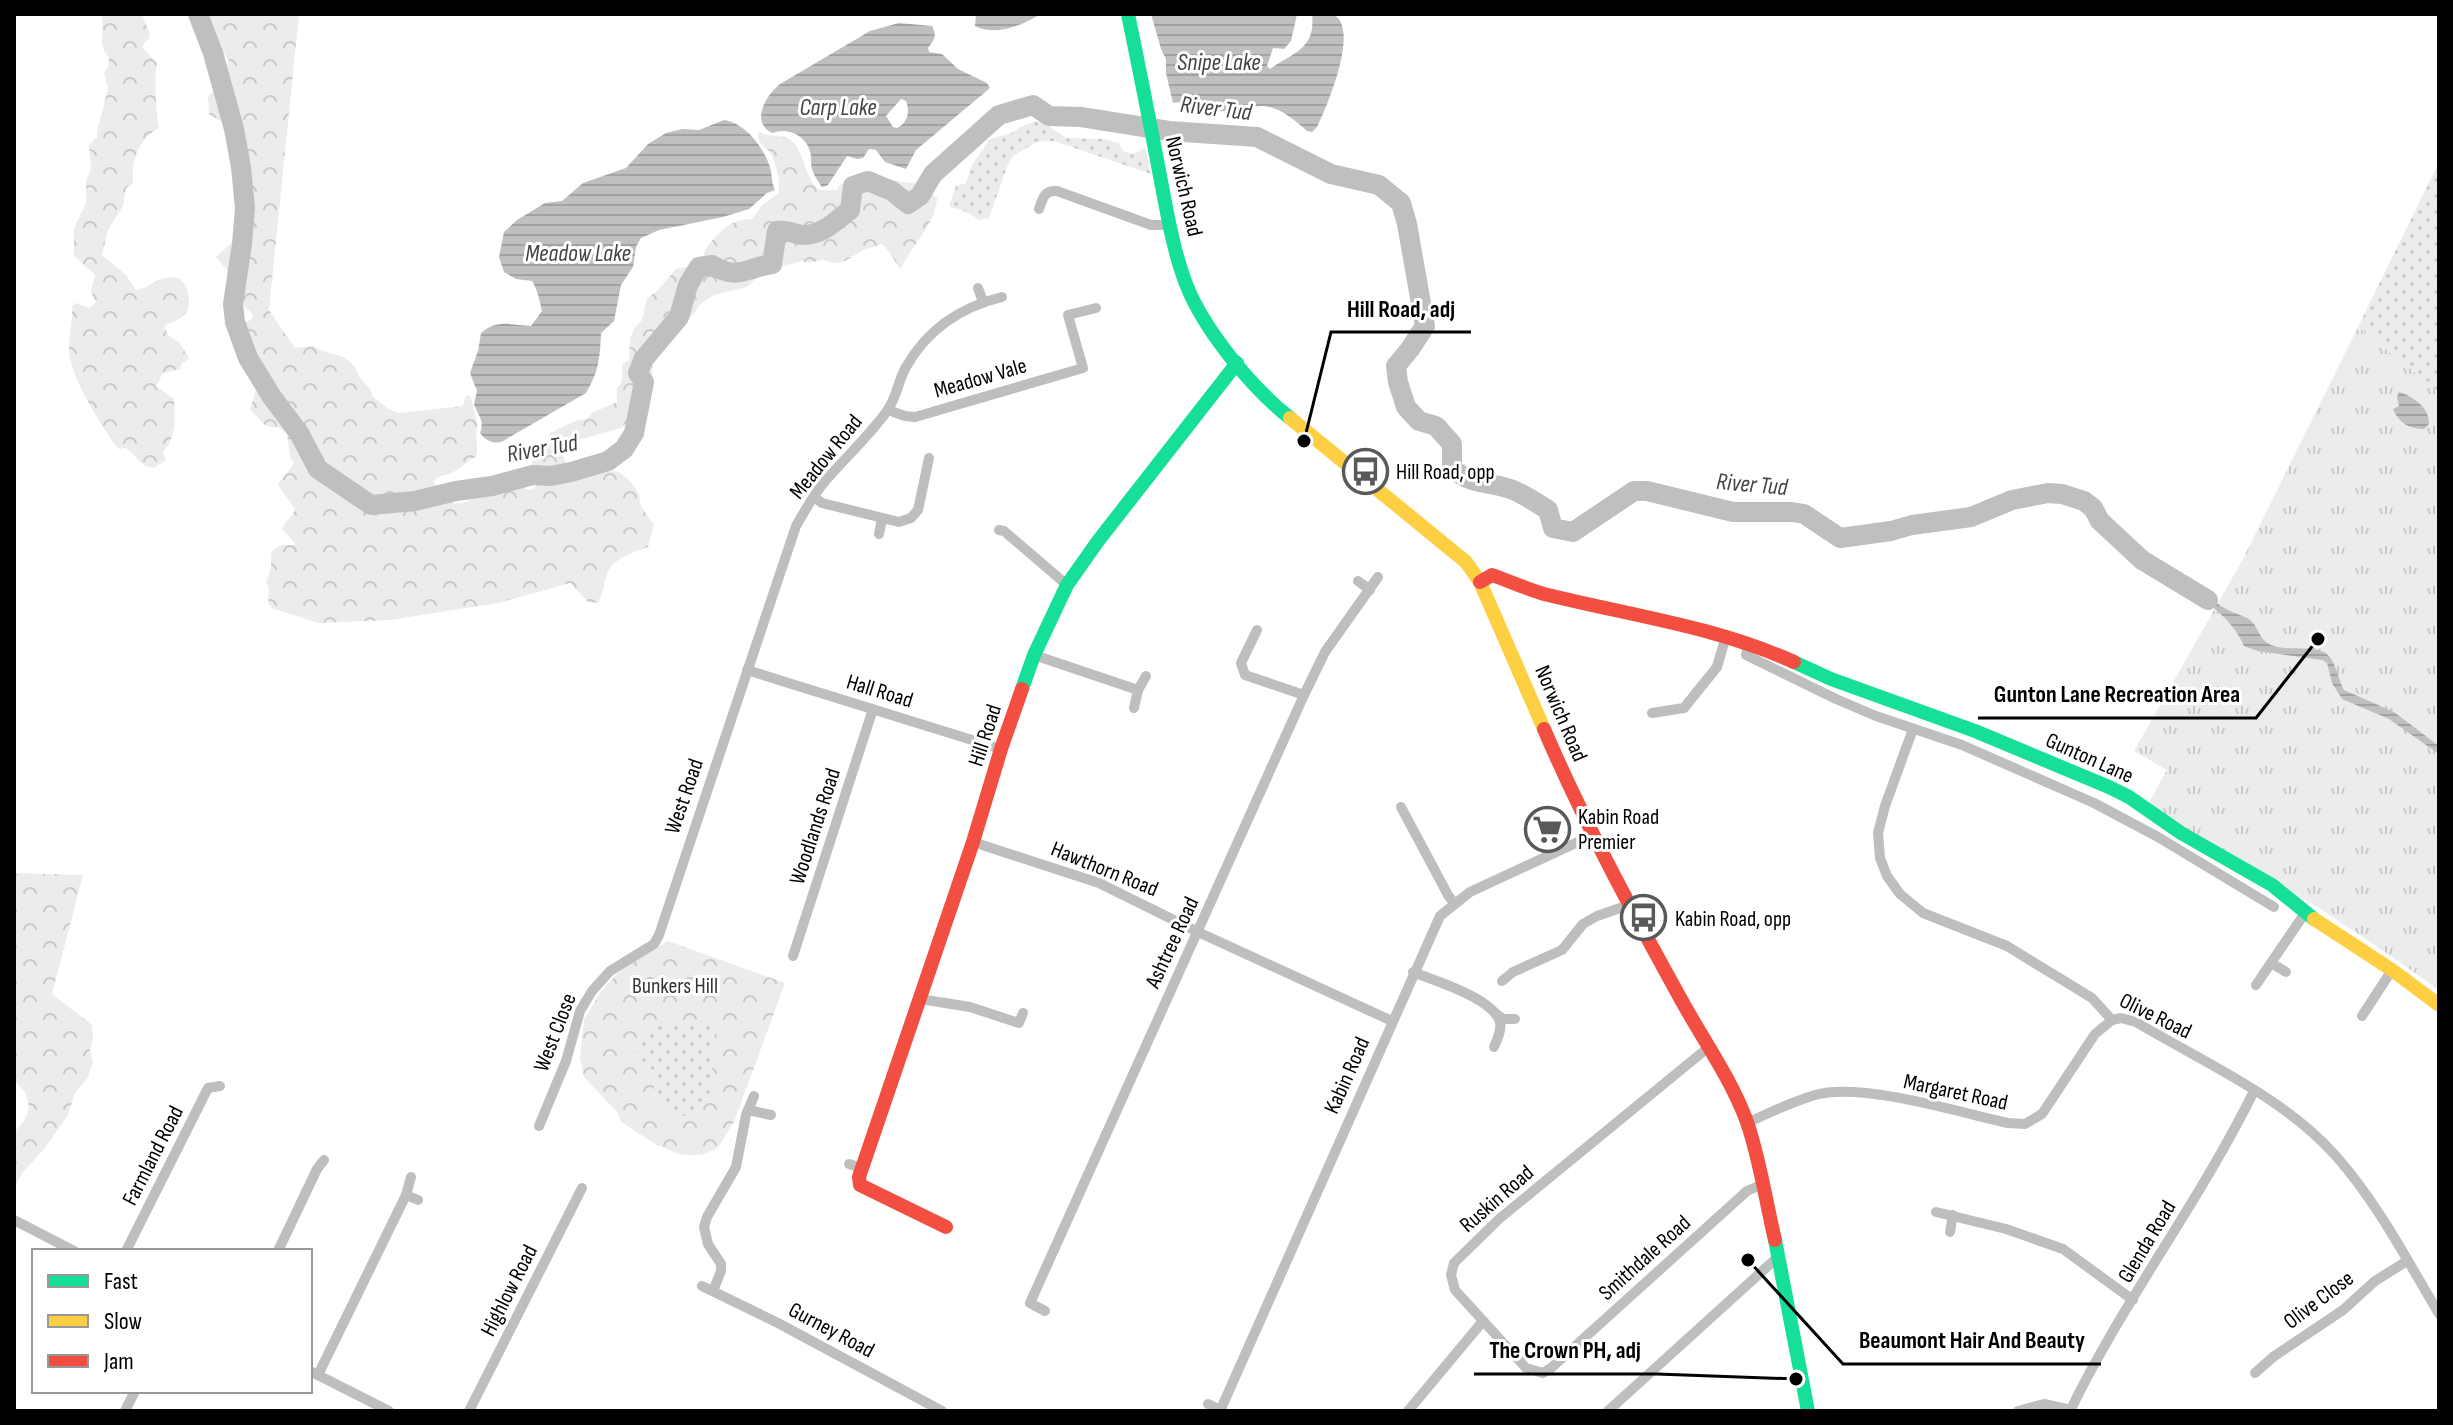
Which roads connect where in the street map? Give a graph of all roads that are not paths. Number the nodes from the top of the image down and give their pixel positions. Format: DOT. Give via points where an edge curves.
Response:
graph roads {
  1 [pos="1128,14"];
  2 [pos="1039,209"];
  3 [pos="1170,225"];
  4 [pos="978,288"];
  5 [pos="1002,297"];
  6 [pos="983,302"];
  7 [pos="1065,302"];
  8 [pos="1096,308"];
  9 [pos="1068,315"];
  10 [pos="1237,363"];
  11 [pos="1098,364"];
  12 [pos="1083,368"];
  13 [pos="888,410"];
  14 [pos="929,458"];
  15 [pos="814,497"];
  16 [pos="882,519"];
  17 [pos="999,530"];
  18 [pos="879,534"];
  19 [pos="1378,577"];
  20 [pos="1358,581"];
  21 [pos="1480,582"];
  22 [pos="1067,585"];
  23 [pos="1370,590"];
  24 [pos="1257,630"];
  25 [pos="1726,636"];
  26 [pos="1749,643"];
  27 [pos="1034,655"];
  28 [pos="747,670"];
  29 [pos="1146,676"];
  30 [pos="1138,690"];
  31 [pos="1304,695"];
  32 [pos="1134,708"];
  33 [pos="873,709"];
  34 [pos="1652,713"];
  35 [pos="1913,729"];
  36 [pos="1001,749"];
  37 [pos="1401,807"];
  38 [pos="1593,835"];
  39 [pos="973,842"];
  40 [pos="1454,903"];
  41 [pos="1629,905"];
  42 [pos="2274,907"];
  43 [pos="2305,913"];
  44 [pos="1198,932"];
  45 [pos="659,935"];
  46 [pos="793,956"];
  47 [pos="2271,963"];
  48 [pos="2392,970"];
  49 [pos="1413,972"];
  50 [pos="2286,972"];
  51 [pos="1502,981"];
  52 [pos="2256,985"];
  53 [pos="920,999"];
  54 [pos="2439,1005"];
  55 [pos="1494,1012"];
  56 [pos="1023,1013"];
  57 [pos="2362,1016"];
  58 [pos="1515,1019"];
  59 [pos="2112,1020"];
  60 [pos="1392,1021"];
  61 [pos="1710,1046"];
  62 [pos="1494,1047"];
  63 [pos="220,1086"];
  64 [pos="2254,1091"];
  65 [pos="754,1096"];
  66 [pos="748,1110"];
  67 [pos="771,1115"];
  68 [pos="1747,1123"];
  69 [pos="539,1126"];
  70 [pos="324,1160"];
  71 [pos="411,1177"];
  72 [pos="1763,1184"];
  73 [pos="582,1188"];
  74 [pos="406,1195"];
  75 [pos="418,1200"];
  76 [pos="1936,1212"];
  77 [pos="1953,1215"];
  78 [pos="14,1220"];
  79 [pos="939,1228"];
  80 [pos="1950,1232"];
  81 [pos="70,1249"];
  82 [pos="127,1249"];
  83 [pos="279,1249"];
  84 [pos="1779,1256"];
  85 [pos="2407,1261"];
  86 [pos="702,1286"];
  87 [pos="713,1291"];
  88 [pos="2133,1300"];
  89 [pos="1045,1311"];
  90 [pos="2439,1314"];
  91 [pos="1483,1321"];
  92 [pos="314,1373"];
  93 [pos="2255,1373"];
  94 [pos="134,1393"];
  95 [pos="1208,1404"];
  96 [pos="1220,1410"];
  97 [pos="2071,1410"];
  98 [pos="125,1411"];
  99 [pos="389,1411"];
  100 [pos="469,1411"];
  101 [pos="942,1411"];
  102 [pos="1408,1411"];
  103 [pos="1608,1411"];
  104 [pos="1808,1411"];
  105 [pos="2018,1411"];
  1 -- 3 [label="street, Norwich Road"];
  2 -- 3 [label="street" via="1044,195 1057,191 1151,225"];
  3 -- 10 [label="street, Norwich Road" via="1186,284 1209,328"];
  4 -- 6 [label="street"];
  5 -- 6 [label="street, Meadow Road"];
  6 -- 13 [label="street, Meadow Road" via="946,320 920,345"];
  7 -- 9 [label="street"];
  8 -- 9 [label="street"];
  9 -- 12 [label="street"];
  10 -- 21 [label="street, Norwich Road" via="1278,409 1466,562"];
  10 -- 22 [label="street, Hill Road"];
  11 -- 12 [label="street, Meadow Vale"];
  12 -- 13 [label="street, Meadow Vale" via="915,417"];
  13 -- 15 [label="street, Meadow Road"];
  14 -- 16 [label="street" via="918,510 899,522"];
  15 -- 16 [label="street"];
  15 -- 28 [label="street, Meadow Road" via="784,556"];
  16 -- 18 [label="street"];
  17 -- 22 [label="street"];
  19 -- 23 [label="street, Ashtree Road"];
  20 -- 23 [label="street"];
  21 -- 25 [label="street, Gunton Lane" via="1492,575 1541,593"];
  21 -- 38 [label="street, Norwich Road"];
  22 -- 27 [label="street, Hill Road"];
  23 -- 31 [label="street, Ashtree Road" via="1325,652"];
  24 -- 31 [label="street" via="1241,663 1245,675"];
  25 -- 26 [label="street, Gunton Lane"];
  25 -- 34 [label="street" via="1717,667 1684,708"];
  26 -- 35 [label="street, Gunton Lane" via="1746,655 1762,664"];
  26 -- 43 [label="street, Gunton Lane" via="2109,787 2253,872"];
  27 -- 30 [label="street"];
  27 -- 36 [label="street, Hill Road"];
  28 -- 33 [label="street, Hall Road"];
  28 -- 45 [label="street, West Road"];
  29 -- 30 [label="street"];
  30 -- 32 [label="street"];
  31 -- 44 [label="street, Ashtree Road"];
  33 -- 36 [label="street, Hall Road"];
  33 -- 46 [label="street, Woodlands Road"];
  35 -- 42 [label="street, Gunton Lane" via="2094,803"];
  35 -- 59 [label="street, Olive Road" via="1878,833 1887,876 1923,913 2007,946 2092,998"];
  36 -- 39 [label="street, Hill Road"];
  37 -- 40 [label="street"];
  38 -- 40 [label="street, Kabin Road"];
  38 -- 41 [label="street, Norwich Road"];
  39 -- 44 [label="street, Hawthorn Road" via="1099,883"];
  39 -- 53 [label="street, Hill Road"];
  40 -- 49 [label="street, Kabin Road" via="1440,916"];
  41 -- 51 [label="street" via="1583,924 1562,950"];
  41 -- 61 [label="street, Norwich Road"];
  43 -- 47 [label="street"];
  43 -- 48 [label="street, Gunton Lane"];
  44 -- 60 [label="street, Hawthorn Road"];
  44 -- 89 [label="street, Ashtree Road" via="1030,1303"];
  45 -- 69 [label="street, West Close" via="592,991"];
  47 -- 50 [label="street"];
  47 -- 52 [label="street"];
  48 -- 54 [label="street, Gunton Lane"];
  48 -- 57 [label="street"];
  49 -- 55 [label="street" via="1471,996"];
  49 -- 60 [label="street, Kabin Road"];
  53 -- 56 [label="street" via="970,1007 1019,1023"];
  53 -- 79 [label="street, Hill Road" via="855,1166 860,1185"];
  55 -- 58 [label="street"];
  55 -- 62 [label="street" via="1500,1022"];
  59 -- 64 [label="street, Olive Road" via="2136,1022"];
  59 -- 68 [label="street, Margaret Road" via="2095,1034 2042,1114 2025,1124 1851,1092 1815,1095"];
  60 -- 96 [label="street, Kabin Road"];
  61 -- 68 [label="street, Norwich Road"];
  61 -- 91 [label="street, Ruskin Road" via="1499,1219 1454,1263 1455,1290"];
  63 -- 82 [label="street, Farmland Road" via="208,1088"];
  64 -- 85 [label="street, Olive Road" via="2333,1153"];
  64 -- 88 [label="street, Glenda Road"];
  65 -- 66 [label="street"];
  66 -- 67 [label="street"];
  66 -- 87 [label="street" via="736,1167 704,1227 721,1264"];
  68 -- 72 [label="street, Norwich Road"];
  70 -- 83 [label="street"];
  71 -- 74 [label="street"];
  72 -- 84 [label="street, Norwich Road"];
  72 -- 91 [label="street, Smithdale Road" via="1747,1191 1543,1373 1526,1368"];
  73 -- 100 [label="street, Highlow Road"];
  74 -- 75 [label="street"];
  74 -- 92 [label="street"];
  76 -- 77 [label="street"];
  77 -- 80 [label="street"];
  77 -- 88 [label="street" via="2063,1249"];
  78 -- 81 [label="street"];
  84 -- 103 [label="street"];
  84 -- 104 [label="street, Norwich Road"];
  85 -- 90 [label="street, Olive Road"];
  85 -- 93 [label="street, Olive Close"];
  86 -- 87 [label="street, Gurney Road"];
  87 -- 101 [label="street, Gurney Road"];
  88 -- 97 [label="street, Glenda Road"];
  91 -- 102 [label="street"];
  92 -- 99 [label="street"];
  94 -- 98 [label="street"];
  95 -- 96 [label="street, Kabin Road"];
  97 -- 105 [label="street" via="2044,1404"];
}
